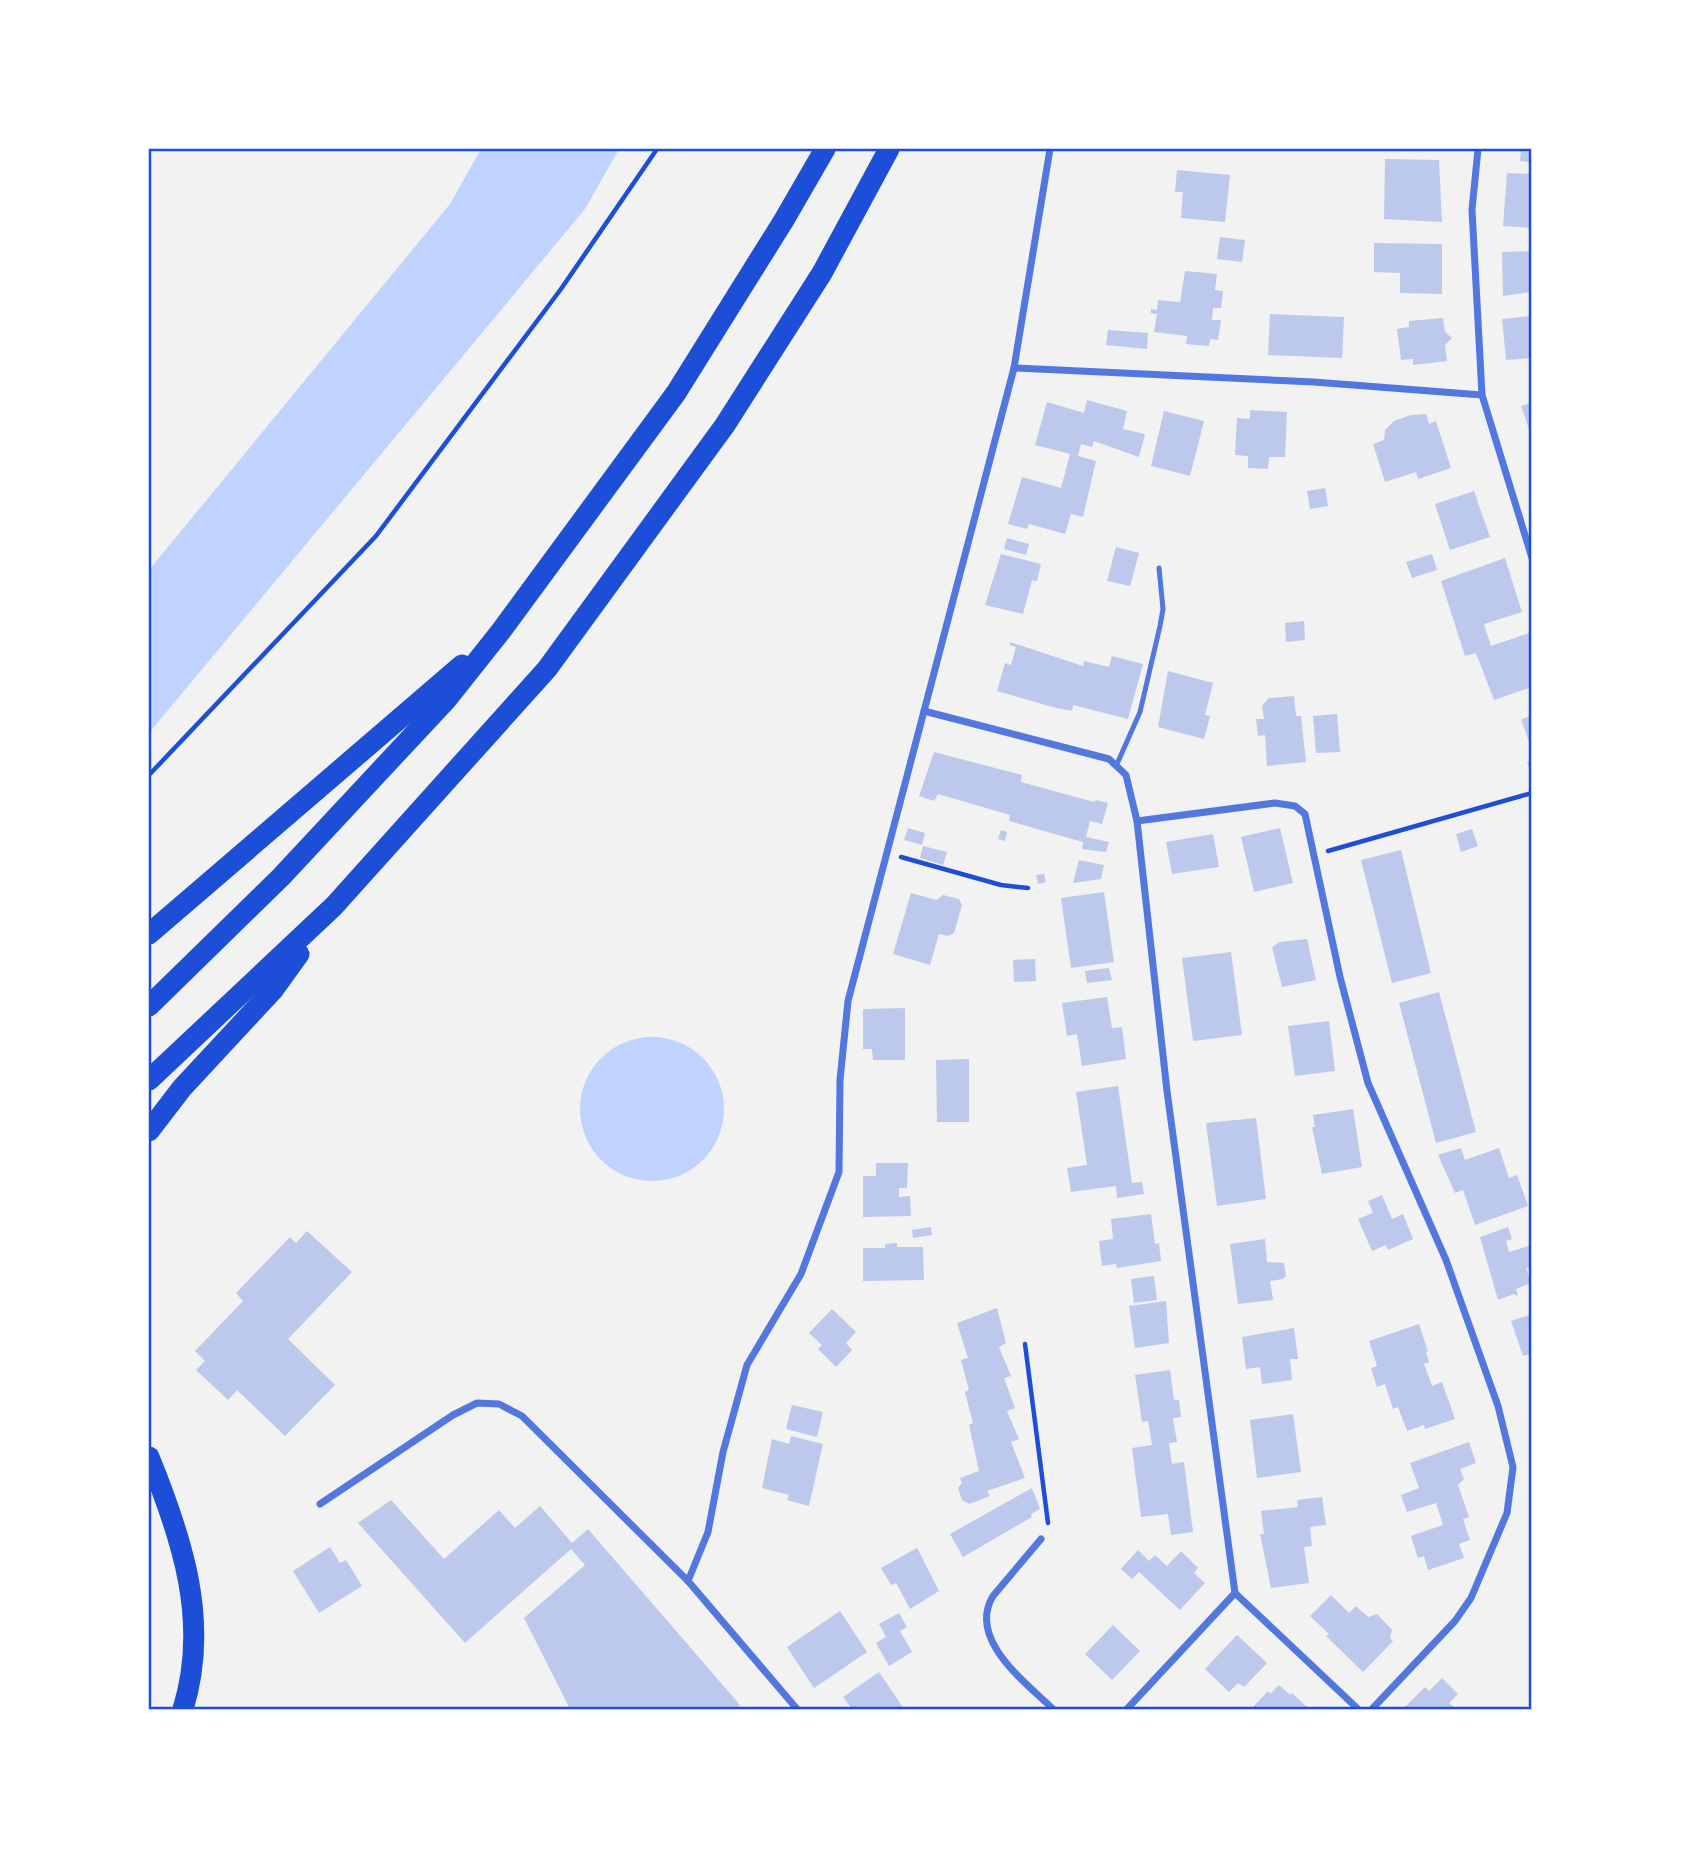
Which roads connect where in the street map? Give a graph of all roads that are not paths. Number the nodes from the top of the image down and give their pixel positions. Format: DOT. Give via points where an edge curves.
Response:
graph roads {
  1 [pos="825,149"];
  2 [pos="889,149"];
  3 [pos="1050,149"];
  4 [pos="1478,149"];
  5 [pos="1014,368"];
  6 [pos="1482,395"];
  7 [pos="1532,558"];
  8 [pos="1159,568"];
  9 [pos="501,631"];
  10 [pos="923,711"];
  11 [pos="1117,764"];
  12 [pos="1137,821"];
  13 [pos="334,906"];
  14 [pos="149,934"];
  15 [pos="149,1006"];
  16 [pos="149,1080"];
  17 [pos="149,1131"];
  18 [pos="149,1457"];
  19 [pos="320,1504"];
  20 [pos="1041,1539"];
  21 [pos="688,1581"];
  22 [pos="1235,1592"];
  23 [pos="183,1709"];
  24 [pos="797,1709"];
  25 [pos="1053,1709"];
  26 [pos="1127,1709"];
  27 [pos="1358,1709"];
  28 [pos="1372,1709"];
  1 -- 9 [label="highway" via="676,393"];
  2 -- 13 [label="highway" via="822,273 669,505 547,669"];
  3 -- 5 [label="street"];
  4 -- 6 [label="street" via="1472,211"];
  5 -- 6 [label="street"];
  5 -- 10 [label="street"];
  6 -- 7 [label="street"];
  8 -- 11 [label="lane" via="1160,626 1140,712"];
  9 -- 14 [label="highway"];
  9 -- 15 [label="highway" via="447,699 281,877"];
  10 -- 11 [label="street"];
  10 -- 21 [label="street" via="848,1001 840,1080 839,1172 801,1274 747,1365 723,1452 708,1532"];
  11 -- 12 [label="street" via="1126,775"];
  12 -- 22 [label="street" via="1167,1091"];
  12 -- 28 [label="street" via="1287,803 1305,814 1368,1083 1446,1260 1498,1406 1513,1467 1507,1513 1471,1598"];
  13 -- 16 [label="highway"];
  13 -- 17 [label="highway" via="273,990 182,1088"];
  18 -- 23 [label="highway" via="173,1520 192,1596 195,1651"];
  19 -- 21 [label="street" via="453,1415 477,1403 499,1404 522,1416"];
  20 -- 25 [label="street" via="986,1606 985,1623 1010,1666"];
  21 -- 24 [label="street"];
  22 -- 26 [label="street"];
  22 -- 27 [label="street"];
}
